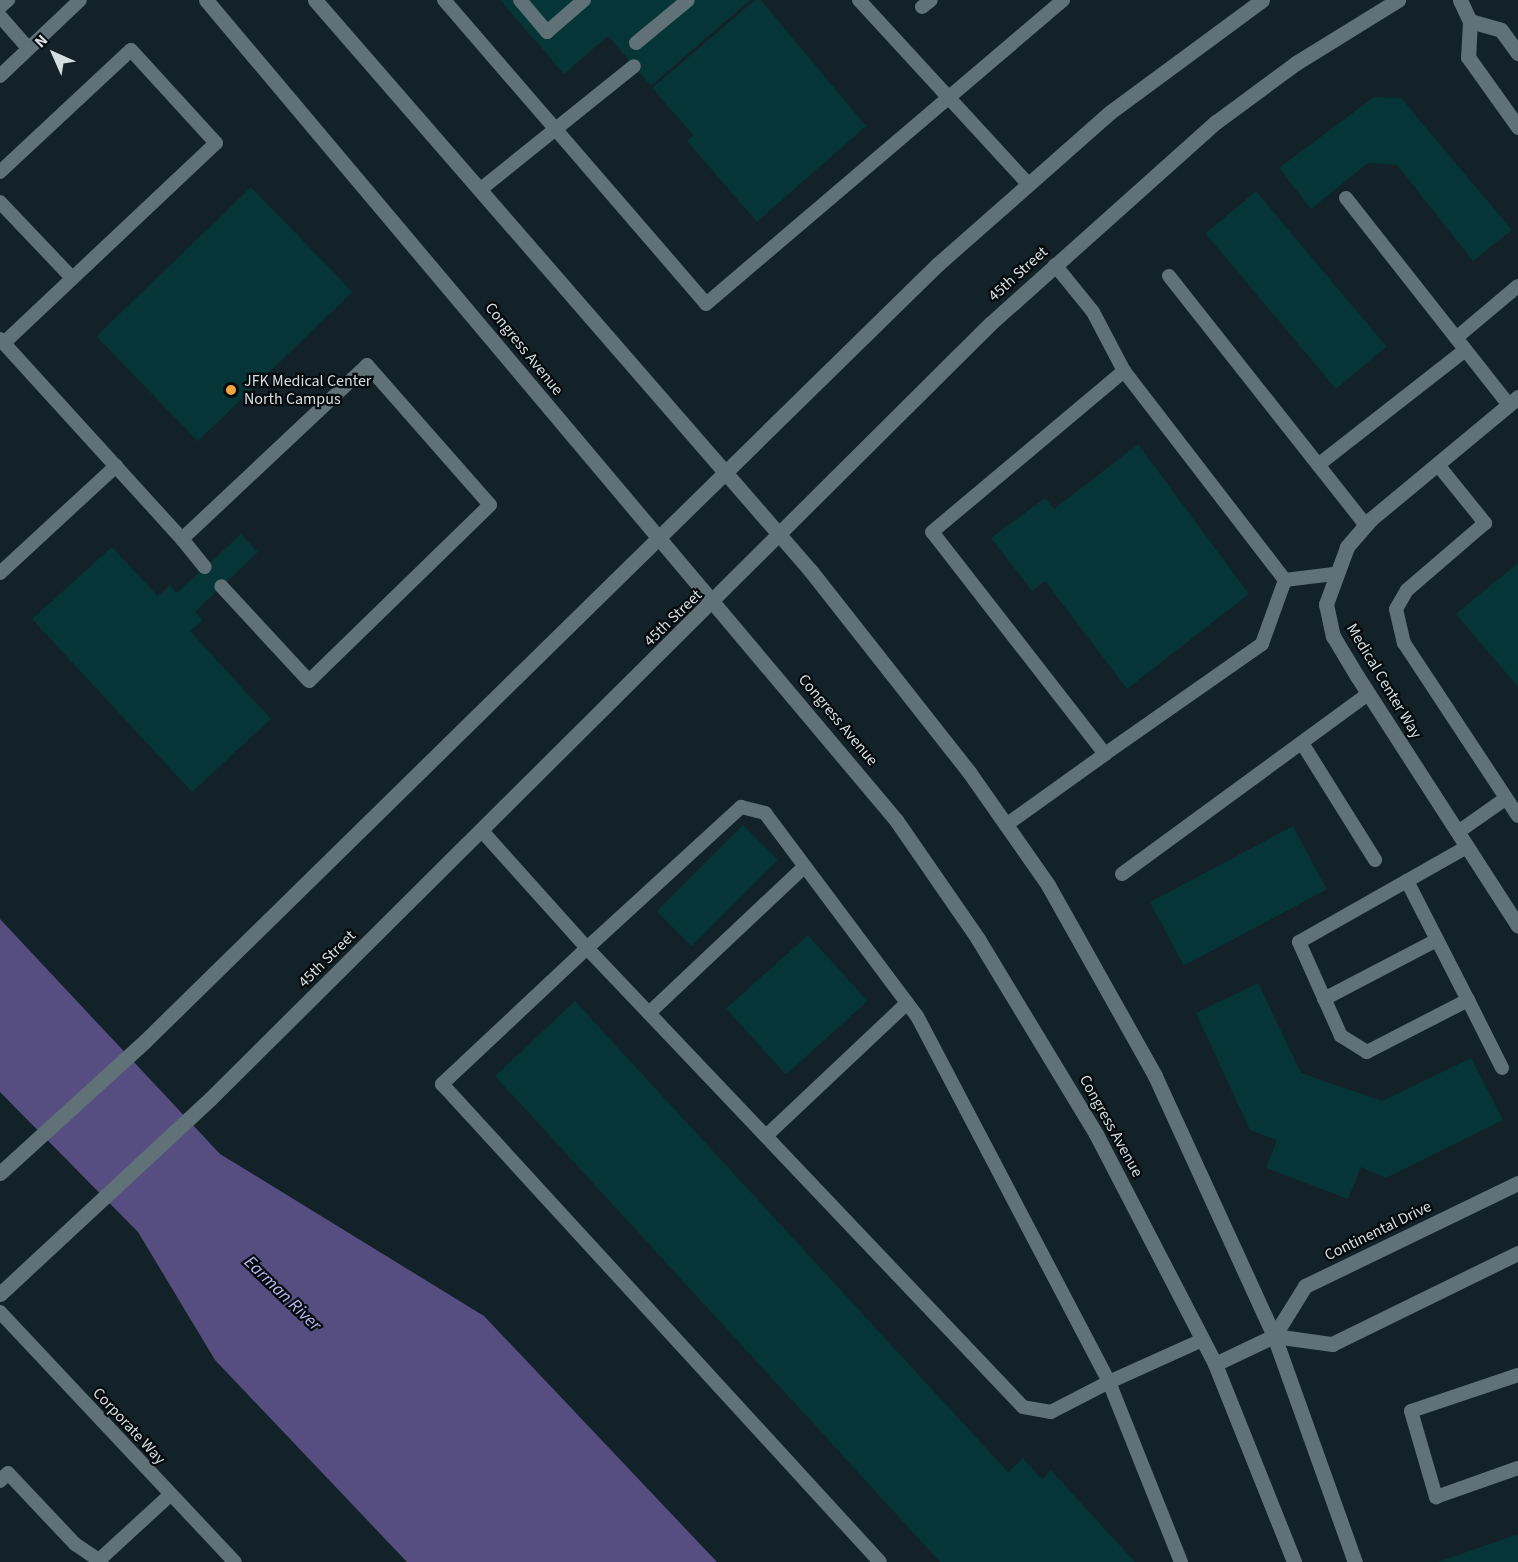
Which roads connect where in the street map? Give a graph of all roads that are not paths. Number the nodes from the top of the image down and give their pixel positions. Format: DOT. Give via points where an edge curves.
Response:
graph roads {
  1 [pos="8,0"];
  2 [pos="80,0"];
  3 [pos="206,0"];
  4 [pos="303,0"];
  5 [pos="315,0"];
  6 [pos="444,0"];
  7 [pos="520,0"];
  8 [pos="584,0"];
  9 [pos="688,0"];
  10 [pos="859,0"];
  11 [pos="1063,0"];
  12 [pos="1262,0"];
  13 [pos="1398,0"];
  14 [pos="1460,0"];
  15 [pos="0,7"];
  16 [pos="0,16"];
  17 [pos="1470,21"];
  18 [pos="335,23"];
  19 [pos="636,43"];
  20 [pos="28,48"];
  21 [pos="1518,53"];
  22 [pos="634,66"];
  23 [pos="0,76"];
  24 [pos="949,97"];
  25 [pos="1518,127"];
  26 [pos="555,130"];
  27 [pos="0,172"];
  28 [pos="1028,184"];
  29 [pos="481,189"];
  30 [pos="1346,198"];
  31 [pos="0,202"];
  32 [pos="1056,265"];
  33 [pos="1169,276"];
  34 [pos="72,278"];
  35 [pos="1518,286"];
  36 [pos="1456,338"];
  37 [pos="2,341"];
  38 [pos="1465,350"];
  39 [pos="1124,371"];
  40 [pos="1513,401"];
  41 [pos="1318,465"];
  42 [pos="1438,465"];
  43 [pos="116,466"];
  44 [pos="727,472"];
  45 [pos="1366,525"];
  46 [pos="781,536"];
  47 [pos="182,539"];
  48 [pos="658,542"];
  49 [pos="205,567"];
  50 [pos="0,573"];
  51 [pos="1334,574"];
  52 [pos="1285,580"];
  53 [pos="221,586"];
  54 [pos="713,603"];
  55 [pos="1368,694"];
  56 [pos="1302,743"];
  57 [pos="1105,754"];
  58 [pos="1505,799"];
  59 [pos="1518,816"];
  60 [pos="1006,825"];
  61 [pos="482,831"];
  62 [pos="1458,832"];
  63 [pos="1467,847"];
  64 [pos="1375,860"];
  65 [pos="805,866"];
  66 [pos="1122,874"];
  67 [pos="1407,882"];
  68 [pos="1518,926"];
  69 [pos="1437,940"];
  70 [pos="587,948"];
  71 [pos="1324,999"];
  72 [pos="1468,1000"];
  73 [pos="907,1003"];
  74 [pos="649,1014"];
  75 [pos="1502,1068"];
  76 [pos="766,1136"];
  77 [pos="0,1173"];
  78 [pos="1518,1183"];
  79 [pos="1518,1253"];
  80 [pos="0,1294"];
  81 [pos="0,1312"];
  82 [pos="1274,1336"];
  83 [pos="1202,1340"];
  84 [pos="1215,1364"];
  85 [pos="1518,1375"];
  86 [pos="1109,1382"];
  87 [pos="1518,1468"];
  88 [pos="0,1481"];
  89 [pos="171,1494"];
  90 [pos="99,1561"];
  91 [pos="235,1562"];
  92 [pos="880,1562"];
  93 [pos="1181,1562"];
  94 [pos="1294,1562"];
  95 [pos="1355,1562"];
  1 -- 15 [label="lane"];
  2 -- 20 [label="lane"];
  3 -- 48 [label="street, Congress Avenue" via="422,251"];
  4 -- 18 [label="street"];
  5 -- 18 [label="street"];
  6 -- 26 [label="lane"];
  7 -- 8 [label="lane" via="547,32"];
  9 -- 19 [label="lane"];
  10 -- 24 [label="lane"];
  11 -- 24 [label="lane"];
  12 -- 28 [label="street" via="1109,113"];
  13 -- 32 [label="street, 45th Street" via="1296,63 1216,122"];
  14 -- 17 [label="street"];
  16 -- 20 [label="lane"];
  17 -- 21 [label="street" via="1501,30"];
  17 -- 25 [label="street" via="1468,57"];
  18 -- 29 [label="street"];
  20 -- 23 [label="lane"];
  22 -- 26 [label="lane"];
  24 -- 26 [label="lane" via="706,304"];
  24 -- 28 [label="lane"];
  26 -- 29 [label="lane"];
  27 -- 34 [label="lane" via="131,50 216,143"];
  28 -- 44 [label="street" via="938,264"];
  29 -- 44 [label="street"];
  30 -- 36 [label="lane"];
  31 -- 34 [label="lane"];
  32 -- 39 [label="lane" via="1093,312"];
  32 -- 46 [label="street, 45th Street"];
  33 -- 41 [label="lane"];
  34 -- 37 [label="lane"];
  35 -- 36 [label="lane"];
  36 -- 38 [label="lane"];
  37 -- 43 [label="lane"];
  38 -- 40 [label="lane"];
  38 -- 41 [label="lane"];
  39 -- 52 [label="lane"];
  39 -- 57 [label="lane" via="932,532"];
  40 -- 42 [label="street, Medical Center Way"];
  41 -- 45 [label="lane"];
  42 -- 45 [label="street, Medical Center Way"];
  42 -- 58 [label="lane" via="1485,524 1407,590 1396,609 1404,643"];
  43 -- 47 [label="lane"];
  43 -- 50 [label="lane"];
  44 -- 46 [label="street"];
  44 -- 48 [label="street"];
  45 -- 51 [label="street, Medical Center Way"];
  46 -- 54 [label="street, 45th Street"];
  46 -- 60 [label="street" via="884,661"];
  47 -- 49 [label="lane"];
  47 -- 53 [label="lane" via="367,365 490,505 309,681"];
  48 -- 54 [label="street, Congress Avenue"];
  48 -- 77 [label="street" via="146,1041"];
  51 -- 52 [label="lane"];
  51 -- 55 [label="street, Medical Center Way" via="1326,604 1333,636"];
  52 -- 57 [label="lane" via="1262,644"];
  54 -- 61 [label="street, 45th Street"];
  54 -- 83 [label="street, Congress Avenue" via="896,820 978,939 1082,1108"];
  55 -- 56 [label="lane"];
  55 -- 62 [label="street, Medical Center Way"];
  56 -- 64 [label="lane"];
  56 -- 66 [label="lane"];
  57 -- 60 [label="lane"];
  58 -- 59 [label="lane"];
  58 -- 62 [label="lane"];
  60 -- 82 [label="street" via="1048,885 1150,1066"];
  61 -- 70 [label="lane"];
  61 -- 80 [label="street, 45th Street" via="210,1099"];
  62 -- 63 [label="street, Medical Center Way"];
  63 -- 67 [label="lane"];
  63 -- 68 [label="street, Medical Center Way"];
  65 -- 70 [label="lane" via="765,813 741,807"];
  65 -- 73 [label="lane"];
  65 -- 74 [label="lane"];
  67 -- 69 [label="lane"];
  67 -- 71 [label="lane" via="1299,942"];
  69 -- 71 [label="lane"];
  69 -- 72 [label="lane"];
  70 -- 74 [label="lane"];
  70 -- 92 [label="lane" via="442,1084"];
  71 -- 72 [label="lane" via="1341,1036 1367,1052"];
  72 -- 75 [label="lane"];
  73 -- 76 [label="lane"];
  73 -- 86 [label="lane"];
  74 -- 76 [label="lane"];
  76 -- 86 [label="lane" via="1023,1407 1051,1412"];
  78 -- 82 [label="street, Continental Drive" via="1305,1286"];
  79 -- 82 [label="street" via="1332,1344"];
  81 -- 89 [label="lane, Corporate Way"];
  82 -- 84 [label="street"];
  82 -- 95 [label="street"];
  83 -- 84 [label="street, Congress Avenue"];
  83 -- 86 [label="lane"];
  84 -- 94 [label="street, Congress Avenue"];
  85 -- 87 [label="lane" via="1411,1411 1436,1497"];
  86 -- 93 [label="lane"];
  88 -- 90 [label="lane" via="8,1473 75,1544"];
  89 -- 90 [label="lane"];
  89 -- 91 [label="lane, Corporate Way"];
}
